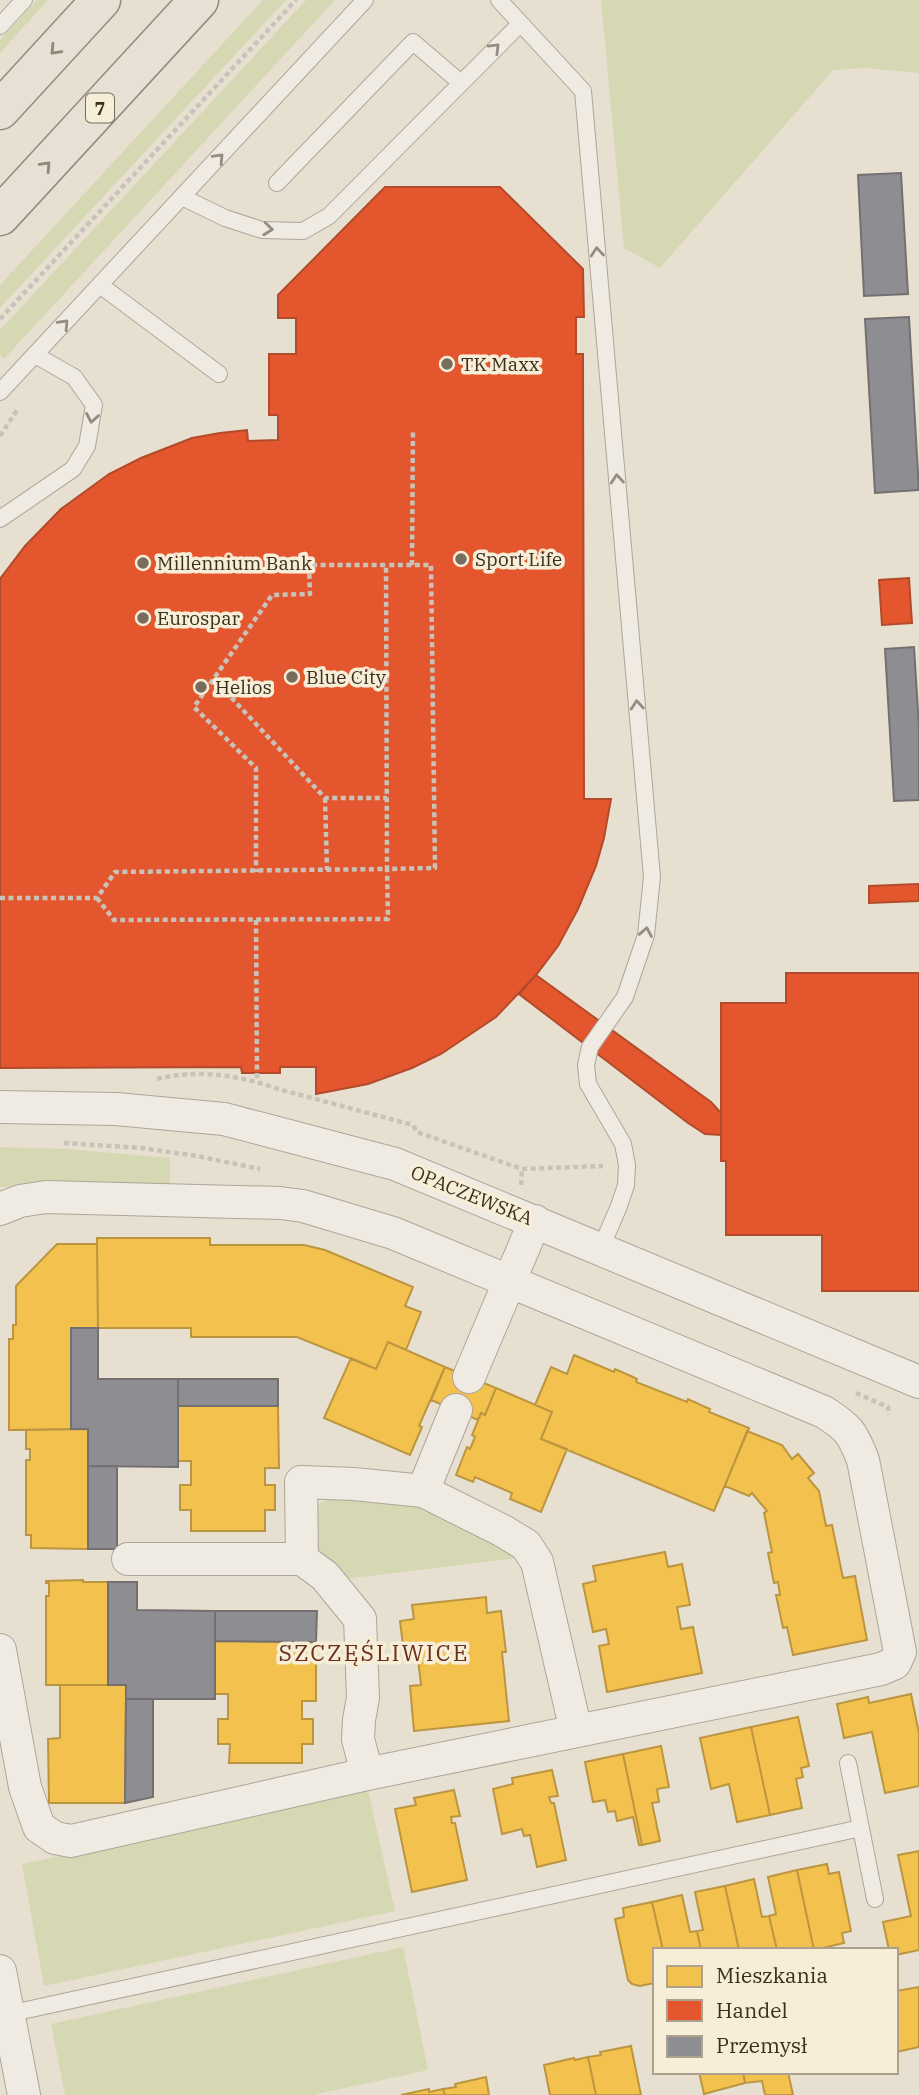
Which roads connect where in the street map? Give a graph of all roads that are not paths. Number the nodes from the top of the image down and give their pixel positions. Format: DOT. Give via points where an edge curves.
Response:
graph roads {
  1 [pos="24,0"];
  2 [pos="102,0"];
  3 [pos="199,0"];
  4 [pos="365,0"];
  5 [pos="499,0"];
  6 [pos="520,24"];
  7 [pos="0,26"];
  8 [pos="461,83"];
  9 [pos="0,110"];
  10 [pos="277,183"];
  11 [pos="182,197"];
  12 [pos="0,216"];
  13 [pos="100,285"];
  14 [pos="35,355"];
  15 [pos="219,374"];
  16 [pos="0,392"];
  17 [pos="0,519"];
  18 [pos="0,1107"];
  19 [pos="0,1209"];
  20 [pos="535,1221"];
  21 [pos="601,1248"];
  22 [pos="509,1282"];
  23 [pos="469,1377"];
  24 [pos="919,1382"];
  25 [pos="456,1410"];
  26 [pos="423,1491"];
  27 [pos="128,1559"];
  28 [pos="302,1559"];
  29 [pos="0,1650"];
  30 [pos="576,1731"];
  31 [pos="848,1763"];
  32 [pos="367,1774"];
  33 [pos="861,1828"];
  34 [pos="875,1899"];
  35 [pos="0,1971"];
  36 [pos="8,2014"];
  37 [pos="24,2095"];
  1 -- 7 [label="lane"];
  2 -- 9 [label="main road, one-way"];
  12 -- 3 [label="main road, 7, one-way"];
  11 -- 4 [label="lane, one-way"];
  5 -- 6 [label="lane"];
  8 -- 6 [label="lane, one-way"];
  21 -- 6 [label="lane, one-way" via="626,1185 627,1165 623,1144 588,1084 586,1065 590,1047 625,997 646,935 652,877 583,91"];
  8 -- 10 [label="lane" via="413,42"];
  11 -- 8 [label="lane, one-way" via="262,230 303,231 329,216"];
  11 -- 13 [label="lane"];
  14 -- 13 [label="lane, one-way"];
  13 -- 15 [label="lane"];
  14 -- 16 [label="lane"];
  14 -- 17 [label="lane, one-way" via="74,377 94,405 87,446 74,469"];
  18 -- 20 [label="street, OPACZEWSKA" via="116,1109 224,1119 395,1164"];
  19 -- 22 [label="street" via="46,1197 303,1206 393,1233"];
  20 -- 21 [label="street, OPACZEWSKA"];
  20 -- 22 [label="street"];
  21 -- 24 [label="street, OPACZEWSKA"];
  22 -- 23 [label="street"];
  22 -- 30 [label="street" via="844,1424 863,1460 900,1652 895,1663 881,1670"];
  25 -- 26 [label="street"];
  26 -- 28 [label="street" via="301,1482"];
  26 -- 30 [label="street" via="526,1545 537,1562"];
  27 -- 28 [label="street"];
  28 -- 32 [label="street" via="326,1576 360,1619 363,1698 358,1739"];
  29 -- 32 [label="street" via="24,1787 39,1827 55,1838 71,1841"];
  30 -- 32 [label="street"];
  31 -- 33 [label="lane"];
  33 -- 34 [label="lane"];
  33 -- 36 [label="lane"];
  35 -- 36 [label="street"];
  36 -- 37 [label="street"];
}
